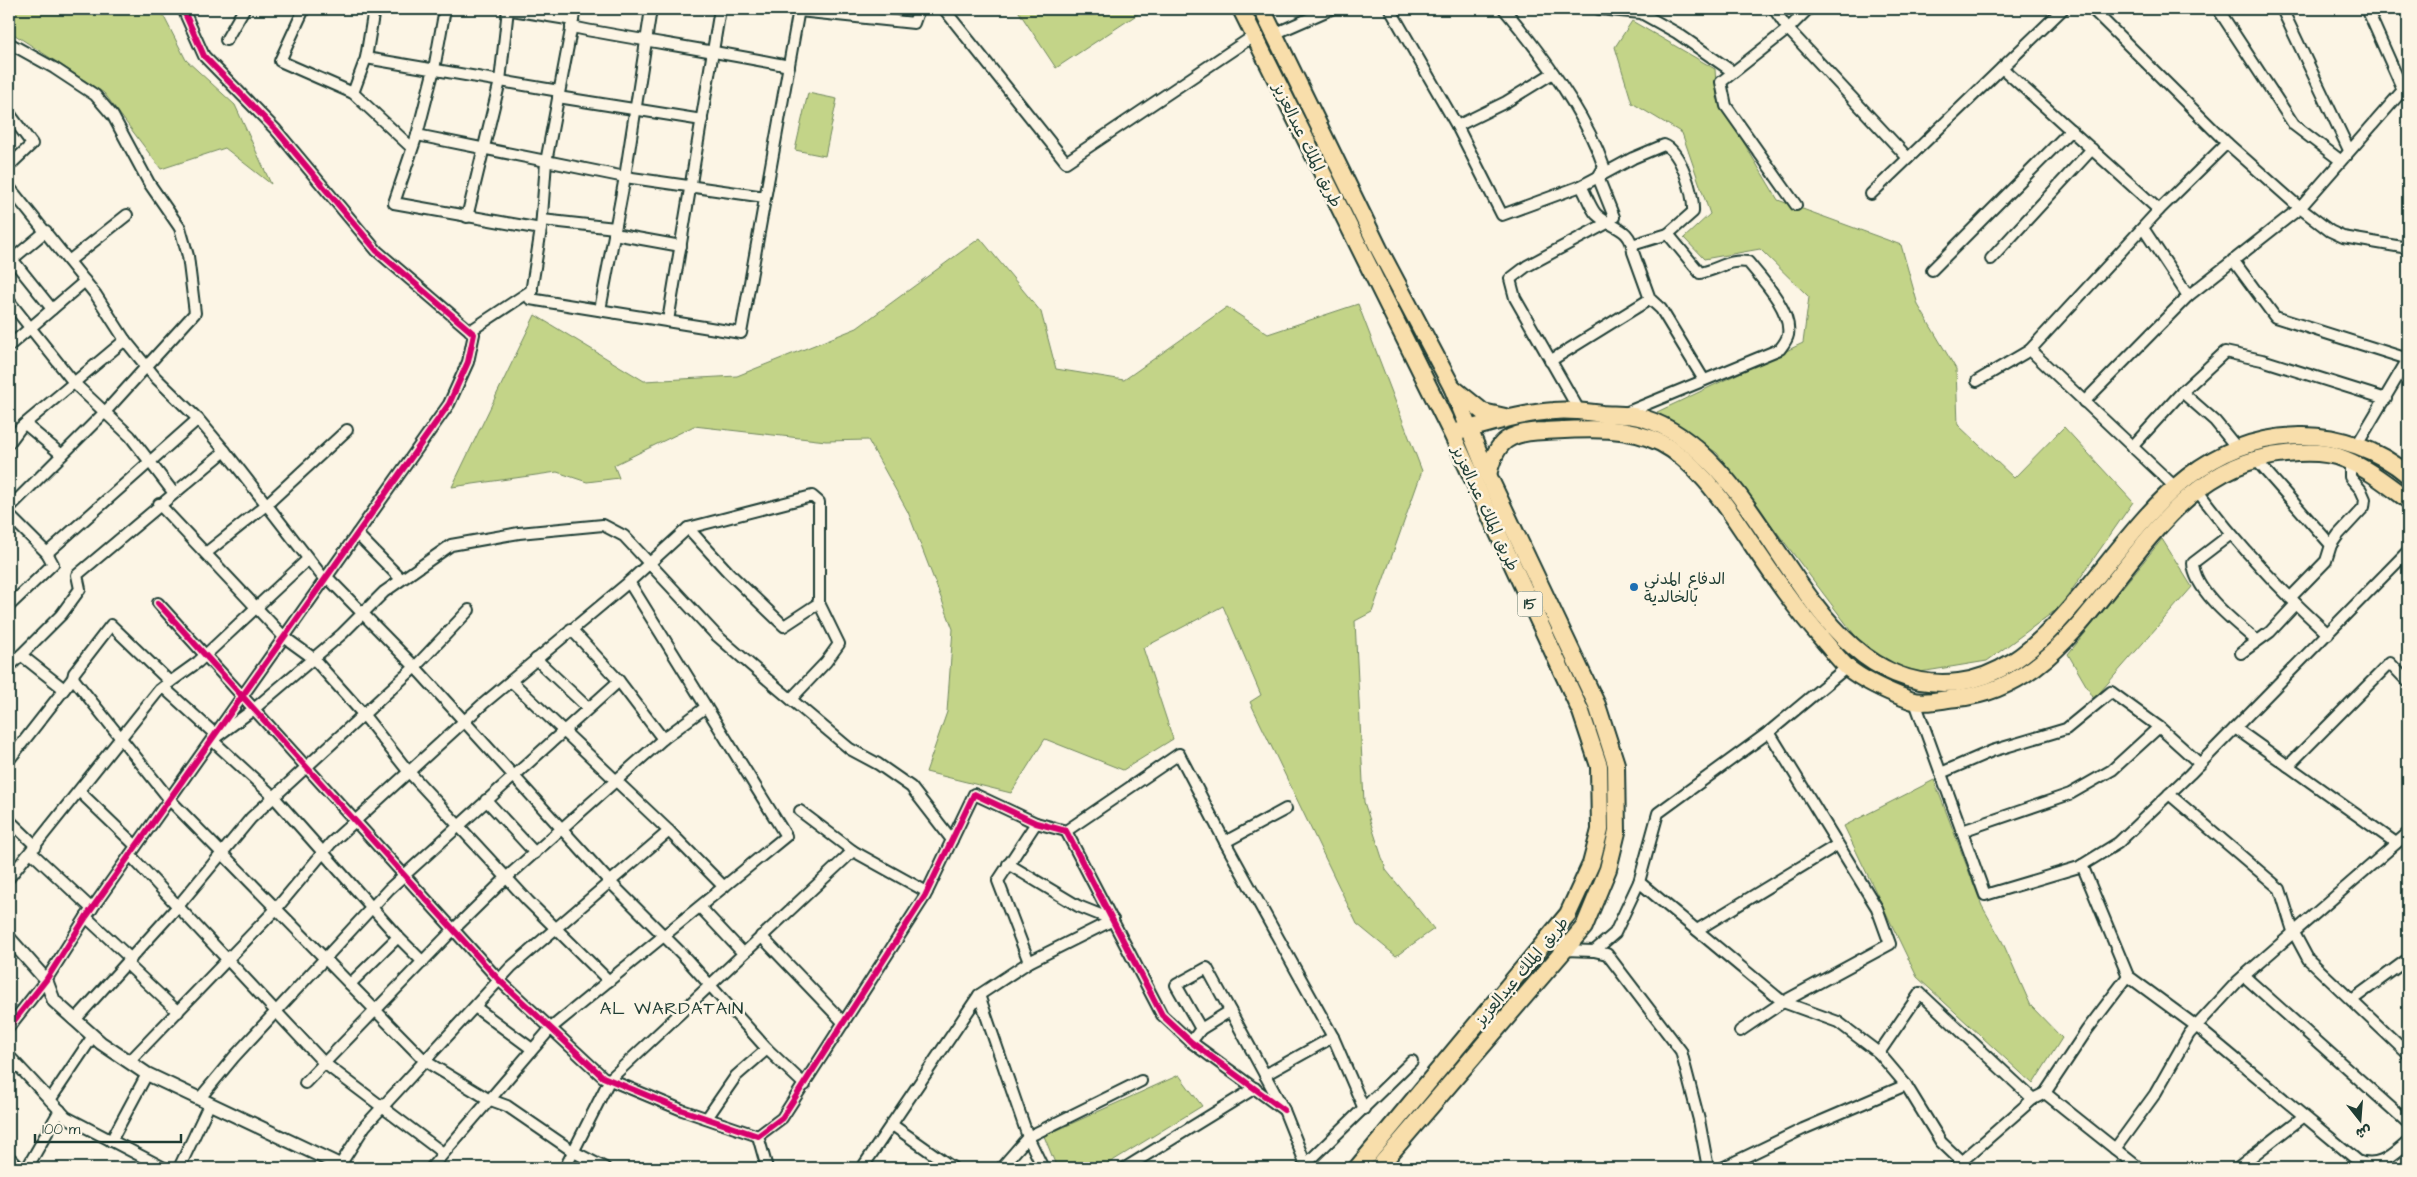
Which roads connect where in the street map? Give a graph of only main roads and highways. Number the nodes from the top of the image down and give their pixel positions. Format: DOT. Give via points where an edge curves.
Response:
graph roads {
  1 [pos="1241,9"];
  2 [pos="1262,9"];
  3 [pos="1452,387"];
  4 [pos="1515,418"];
  5 [pos="1515,435"];
  6 [pos="1472,436"];
  7 [pos="1455,441"];
  8 [pos="1488,476"];
  9 [pos="2408,476"];
  10 [pos="2408,500"];
  11 [pos="2103,582"];
  12 [pos="1357,1168"];
  13 [pos="1378,1168"];
  1 -- 7 [label="main road, طريق الملك عبدالعزيز / 15"];
  2 -- 3 [label="main road, طريق الملك عبدالعزيز / 15" via="1379,249"];
  3 -- 4 [label="main road" via="1483,412"];
  3 -- 6 [label="main road, طريق الملك عبدالعزيز / 15"];
  4 -- 6 [label="main road"];
  4 -- 11 [label="main road" via="1557,410 1621,415 1642,418 1685,438 1725,477 1819,610 1871,661 1913,681 1939,684 1974,680 2000,670 2025,654"];
  5 -- 6 [label="main road"];
  5 -- 8 [label="main road" via="1496,449"];
  5 -- 11 [label="main road" via="1590,428 1631,434 1661,443 1704,478 1720,496 1794,607 1847,667 1866,680 1915,702 1966,697 2011,683 2033,670 2057,648"];
  6 -- 7 [label="main road"];
  6 -- 8 [label="main road, طريق الملك عبدالعزيز / 15"];
  7 -- 12 [label="main road, طريق الملك عبدالعزيز / 15" via="1581,712 1598,766 1600,830 1592,864 1568,914"];
  8 -- 13 [label="main road, طريق الملك عبدالعزيز / 15" via="1597,705 1616,764 1617,832 1608,869 1584,927"];
  9 -- 11 [label="main road" via="2381,457 2320,435 2254,441 2196,469 2174,486 2114,553"];
  10 -- 11 [label="main road" via="2375,476 2342,458 2311,452 2269,456 2221,472 2196,490"];
}
